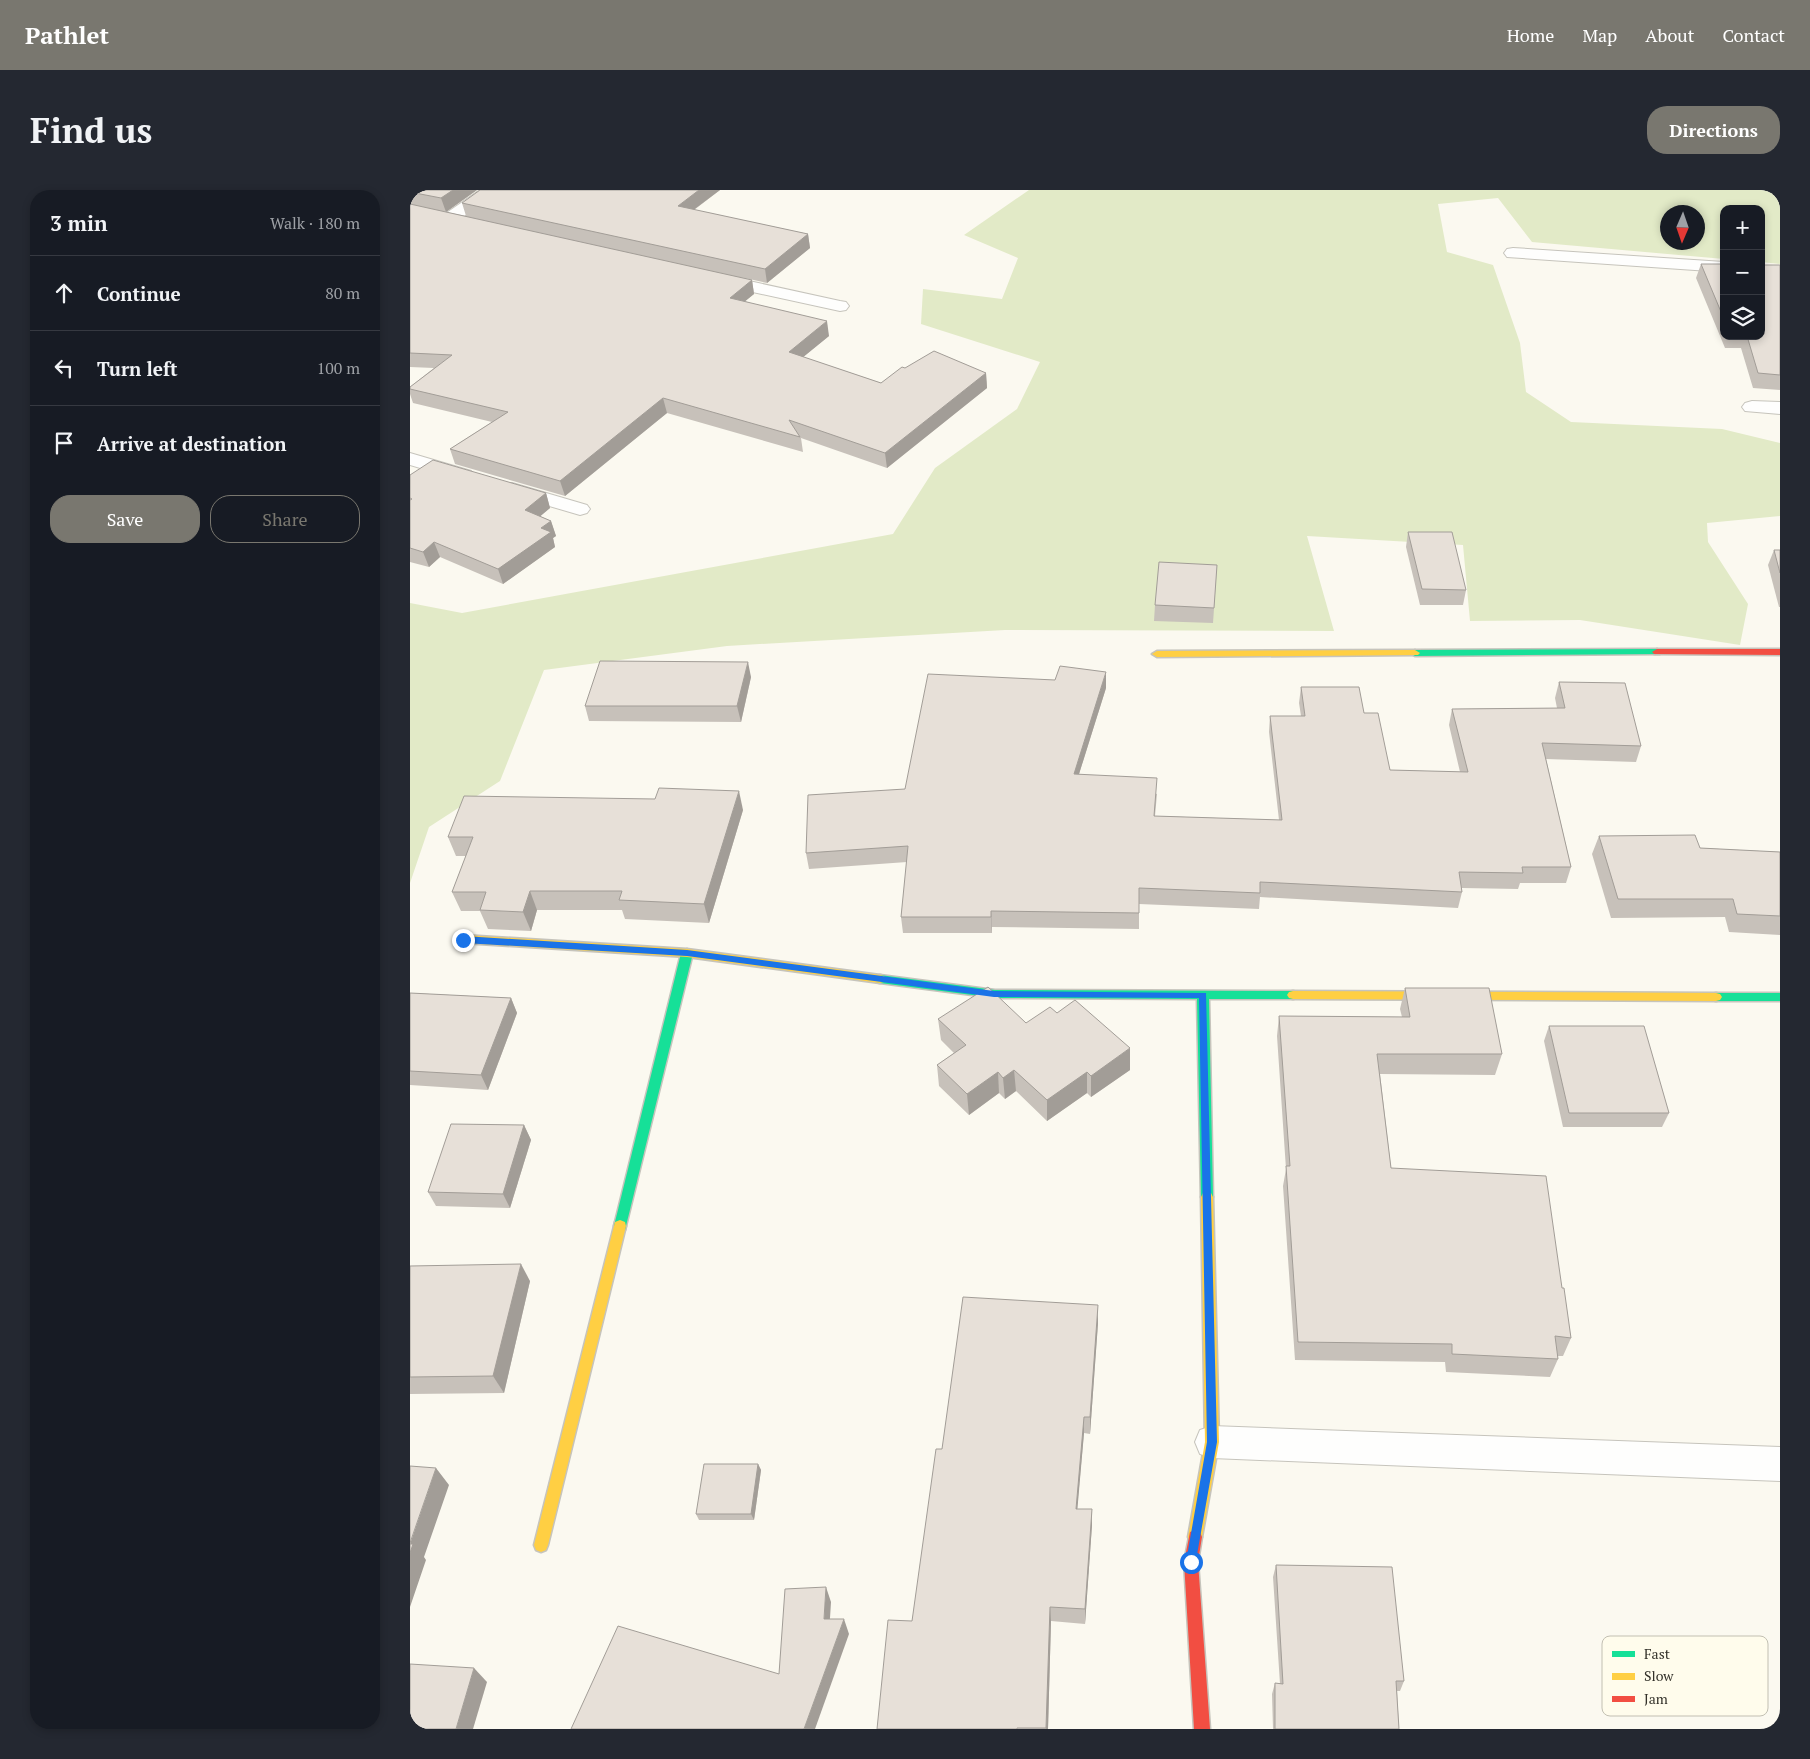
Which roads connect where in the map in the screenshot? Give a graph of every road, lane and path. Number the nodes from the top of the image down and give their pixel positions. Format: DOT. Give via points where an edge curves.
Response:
graph roads {
  1 [pos="490,190"];
  2 [pos="429,216"];
  3 [pos="448,220"];
  4 [pos="467,224"];
  5 [pos="1514,253"];
  6 [pos="1720,267"];
  7 [pos="697,275"];
  8 [pos="840,306"];
  9 [pos="1752,407"];
  10 [pos="1780,408"];
  11 [pos="410,459"];
  12 [pos="580,509"];
  13 [pos="1780,652"];
  14 [pos="1156,654"];
  15 [pos="463,940"];
  16 [pos="687,953"];
  17 [pos="1203,995"];
  18 [pos="1780,997"];
  19 [pos="1212,1442"];
  20 [pos="1780,1464"];
  21 [pos="541,1545"];
  22 [pos="1202,1729"];
  1 -- 3 [label="street"];
  2 -- 3 [label="street"];
  3 -- 4 [label="street"];
  5 -- 6 [label="street"];
  7 -- 8 [label="street"];
  9 -- 10 [label="street"];
  11 -- 12 [label="street"];
  13 -- 14 [label="street"];
  15 -- 16 [label="street"];
  16 -- 17 [label="street" via="994,994"];
  16 -- 21 [label="street"];
  17 -- 18 [label="street"];
  17 -- 19 [label="street"];
  19 -- 20 [label="street"];
  19 -- 22 [label="street" via="1191,1562"];
}
